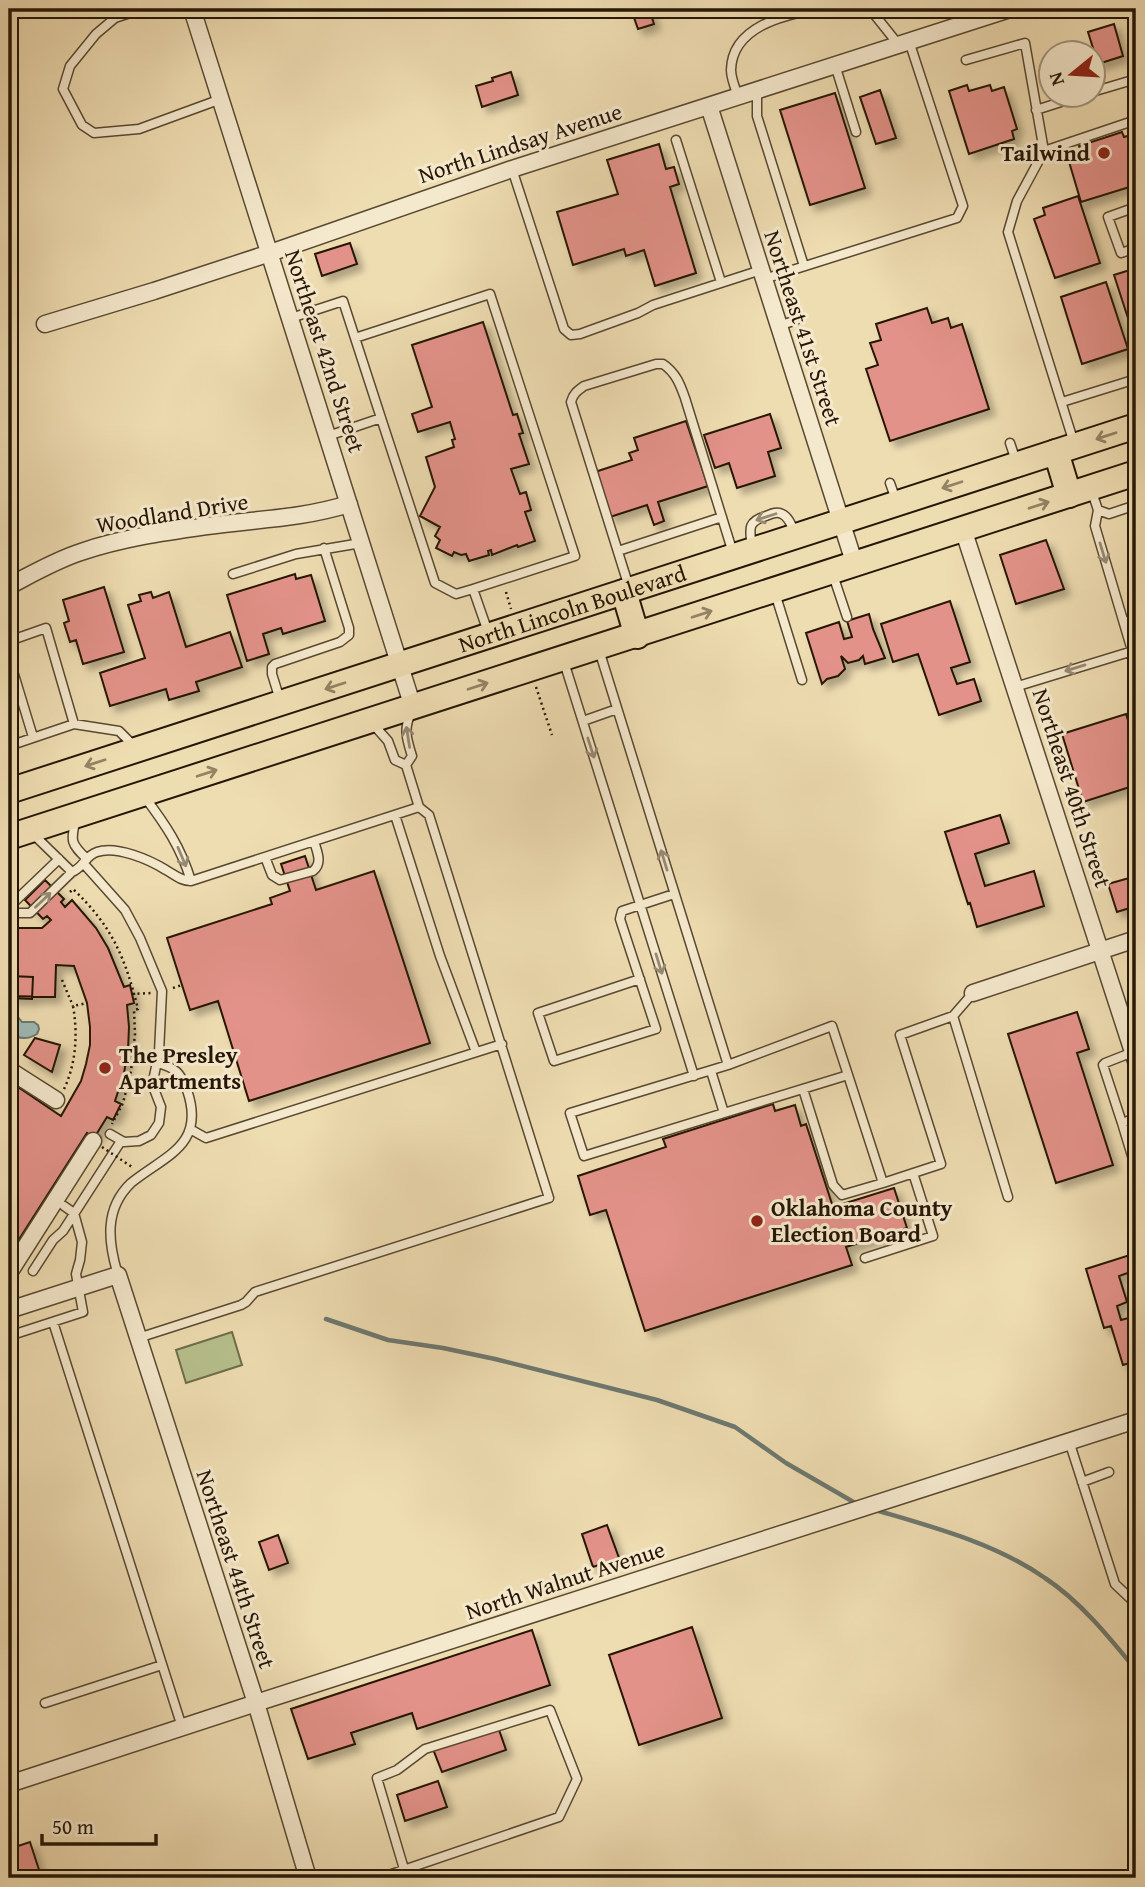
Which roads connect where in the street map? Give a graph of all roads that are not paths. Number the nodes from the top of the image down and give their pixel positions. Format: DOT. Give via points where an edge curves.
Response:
graph roads {
  1 [pos="142,9"];
  2 [pos="192,9"];
  3 [pos="817,9"];
  4 [pos="870,9"];
  5 [pos="1010,9"];
  6 [pos="904,42"];
  7 [pos="966,60"];
  8 [pos="835,65"];
  9 [pos="1136,79"];
  10 [pos="1106,88"];
  11 [pos="757,90"];
  12 [pos="738,96"];
  13 [pos="221,99"];
  14 [pos="709,106"];
  15 [pos="1042,108"];
  16 [pos="1036,110"];
  17 [pos="1136,120"];
  18 [pos="856,132"];
  19 [pos="676,141"];
  20 [pos="1044,151"];
  21 [pos="512,169"];
  22 [pos="1136,207"];
  23 [pos="1136,248"];
  24 [pos="270,253"];
  25 [pos="804,266"];
  26 [pos="763,275"];
  27 [pos="722,282"];
  28 [pos="291,318"];
  29 [pos="796,320"];
  30 [pos="45,324"];
  31 [pos="779,326"];
  32 [pos="355,338"];
  33 [pos="1136,379"];
  34 [pos="1062,402"];
  35 [pos="381,418"];
  36 [pos="1136,426"];
  37 [pos="328,436"];
  38 [pos="1065,448"];
  39 [pos="1136,473"];
  40 [pos="1086,497"];
  41 [pos="349,504"];
  42 [pos="1136,505"];
  43 [pos="722,517"];
  44 [pos="841,522"];
  45 [pos="963,529"];
  46 [pos="361,543"];
  47 [pos="324,548"];
  48 [pos="618,551"];
  49 [pos="743,553"];
  50 [pos="844,568"];
  51 [pos="233,574"];
  52 [pos="9,586"];
  53 [pos="474,589"];
  54 [pos="627,591"];
  55 [pos="775,591"];
  56 [pos="847,617"];
  57 [pos="1136,618"];
  58 [pos="1124,623"];
  59 [pos="489,635"];
  60 [pos="637,635"];
  61 [pos="9,640"];
  62 [pos="598,648"];
  63 [pos="1134,650"];
  64 [pos="9,658"];
  65 [pos="563,659"];
  66 [pos="1136,664"];
  67 [pos="400,665"];
  68 [pos="802,680"];
  69 [pos="1014,687"];
  70 [pos="281,703"];
  71 [pos="413,707"];
  72 [pos="617,709"];
  73 [pos="370,721"];
  74 [pos="583,721"];
  75 [pos="74,724"];
  76 [pos="33,737"];
  77 [pos="9,746"];
  78 [pos="137,750"];
  79 [pos="406,765"];
  80 [pos="9,791"];
  81 [pos="142,794"];
  82 [pos="419,807"];
  83 [pos="77,815"];
  84 [pos="396,815"];
  85 [pos="19,834"];
  86 [pos="314,841"];
  87 [pos="265,857"];
  88 [pos="59,859"];
  89 [pos="86,862"];
  90 [pos="72,872"];
  91 [pos="191,880"];
  92 [pos="674,894"];
  93 [pos="641,905"];
  94 [pos="9,907"];
  95 [pos="9,913"];
  96 [pos="1136,939"];
  97 [pos="1101,950"];
  98 [pos="640,979"];
  99 [pos="973,993"];
  100 [pos="953,1016"];
  101 [pos="502,1044"];
  102 [pos="476,1052"];
  103 [pos="1135,1057"];
  104 [pos="157,1063"];
  105 [pos="727,1065"];
  106 [pos="9,1070"];
  107 [pos="711,1071"];
  108 [pos="848,1075"];
  109 [pos="694,1076"];
  110 [pos="803,1089"];
  111 [pos="56,1100"];
  112 [pos="724,1113"];
  113 [pos="1136,1118"];
  114 [pos="1122,1123"];
  115 [pos="190,1129"];
  116 [pos="108,1132"];
  117 [pos="121,1141"];
  118 [pos="98,1144"];
  119 [pos="1136,1169"];
  120 [pos="914,1173"];
  121 [pos="883,1183"];
  122 [pos="1136,1192"];
  123 [pos="1009,1197"];
  124 [pos="1136,1199"];
  125 [pos="64,1206"];
  126 [pos="74,1213"];
  127 [pos="865,1258"];
  128 [pos="33,1271"];
  129 [pos="9,1273"];
  130 [pos="118,1275"];
  131 [pos="77,1288"];
  132 [pos="9,1310"];
  133 [pos="53,1322"];
  134 [pos="9,1336"];
  135 [pos="138,1338"];
  136 [pos="1136,1420"];
  137 [pos="1069,1441"];
  138 [pos="1109,1472"];
  139 [pos="1082,1482"];
  140 [pos="1136,1601"];
  141 [pos="162,1665"];
  142 [pos="45,1703"];
  143 [pos="256,1703"];
  144 [pos="183,1727"];
  145 [pos="9,1784"];
  146 [pos="404,1869"];
  147 [pos="308,1878"];
  148 [pos="380,1878"];
  1 -- 13 [label="lane" via="115,18 70,66 62,89 82,125 94,133 139,129"];
  2 -- 13 [label="street, Northeast 42nd Street"];
  3 -- 12 [label="lane" via="767,22 743,38 730,71"];
  4 -- 6 [label="lane"];
  5 -- 6 [label="street, North Lindsay Avenue"];
  6 -- 8 [label="street, North Lindsay Avenue"];
  6 -- 25 [label="lane" via="962,206 957,218"];
  7 -- 16 [label="lane" via="1025,43"];
  8 -- 11 [label="street, North Lindsay Avenue"];
  8 -- 18 [label="lane"];
  9 -- 10 [label="lane"];
  11 -- 12 [label="street, North Lindsay Avenue"];
  11 -- 25 [label="lane" via="757,116"];
  12 -- 14 [label="street, North Lindsay Avenue"];
  13 -- 24 [label="street, Northeast 42nd Street"];
  14 -- 21 [label="street, North Lindsay Avenue"];
  14 -- 26 [label="street, Northeast 41st Street"];
  15 -- 16 [label="lane"];
  16 -- 20 [label="lane"];
  17 -- 20 [label="lane"];
  19 -- 27 [label="lane"];
  20 -- 34 [label="lane" via="1017,201 1008,232"];
  21 -- 24 [label="street, North Lindsay Avenue"];
  21 -- 27 [label="lane" via="564,329 571,335"];
  22 -- 23 [label="lane" via="1108,217 1121,253"];
  24 -- 28 [label="street, Northeast 42nd Street"];
  24 -- 30 [label="street, North Lindsay Avenue"];
  25 -- 26 [label="lane"];
  26 -- 27 [label="lane"];
  26 -- 31 [label="street, Northeast 41st Street"];
  28 -- 32 [label="lane" via="343,301"];
  28 -- 37 [label="street, Northeast 42nd Street"];
  29 -- 31 [label="lane"];
  31 -- 44 [label="street, Northeast 41st Street"];
  32 -- 35 [label="lane"];
  32 -- 53 [label="lane" via="490,294 575,556"];
  33 -- 34 [label="lane"];
  34 -- 38 [label="lane"];
  35 -- 37 [label="lane"];
  35 -- 53 [label="lane" via="435,583 456,594"];
  36 -- 38 [label="main road, North Lincoln Boulevard, one-way"];
  37 -- 41 [label="street, Northeast 42nd Street"];
  38 -- 40 [label="main road"];
  38 -- 44 [label="main road, North Lincoln Boulevard, one-way" via="1014,454 894,493"];
  39 -- 40 [label="main road, North Lincoln Boulevard"];
  40 -- 42 [label="lane" via="1109,514"];
  45 -- 40 [label="main road, North Lincoln Boulevard, one-way"];
  40 -- 58 [label="lane, one-way"];
  41 -- 46 [label="street, Northeast 42nd Street"];
  41 -- 52 [label="street, Woodland Drive" via="309,515 104,545"];
  43 -- 48 [label="lane"];
  43 -- 48 [label="lane" via="685,398 671,369 656,365 584,386 571,402"];
  43 -- 49 [label="lane"];
  44 -- 49 [label="main road, North Lincoln Boulevard, one-way"];
  44 -- 50 [label="street, Northeast 41st Street"];
  45 -- 50 [label="main road, North Lincoln Boulevard"];
  45 -- 69 [label="street, Northeast 40th Street"];
  46 -- 47 [label="lane"];
  46 -- 67 [label="street, Northeast 42nd Street"];
  47 -- 51 [label="lane"];
  47 -- 70 [label="lane" via="349,635 272,667"];
  48 -- 54 [label="lane"];
  49 -- 54 [label="main road, North Lincoln Boulevard"];
  50 -- 55 [label="main road, North Lincoln Boulevard"];
  50 -- 56 [label="lane"];
  53 -- 59 [label="lane"];
  54 -- 59 [label="main road, North Lincoln Boulevard"];
  54 -- 60 [label="main road"];
  60 -- 55 [label="main road, North Lincoln Boulevard, one-way"];
  55 -- 68 [label="lane"];
  57 -- 58 [label="lane"];
  58 -- 63 [label="lane"];
  59 -- 67 [label="main road, North Lincoln Boulevard"];
  60 -- 62 [label="main road, North Lincoln Boulevard"];
  61 -- 75 [label="lane" via="46,628"];
  62 -- 65 [label="main road, North Lincoln Boulevard"];
  62 -- 72 [label="lane"];
  63 -- 66 [label="lane"];
  63 -- 69 [label="lane, one-way"];
  64 -- 76 [label="lane"];
  71 -- 65 [label="main road, North Lincoln Boulevard, one-way"];
  65 -- 74 [label="lane"];
  67 -- 70 [label="main road, North Lincoln Boulevard, one-way"];
  67 -- 71 [label="street, Northeast 42nd Street"];
  69 -- 97 [label="street, Northeast 40th Street"];
  70 -- 78 [label="main road, North Lincoln Boulevard"];
  71 -- 73 [label="main road, North Lincoln Boulevard"];
  79 -- 71 [label="lane, one-way" via="412,756 405,730"];
  72 -- 74 [label="lane"];
  92 -- 72 [label="lane, one-way"];
  73 -- 79 [label="lane" via="388,741 395,760"];
  81 -- 73 [label="main road, North Lincoln Boulevard, one-way"];
  74 -- 93 [label="lane, one-way"];
  75 -- 76 [label="lane"];
  75 -- 78 [label="lane" via="118,731"];
  76 -- 77 [label="lane"];
  78 -- 80 [label="main road, North Lincoln Boulevard, one-way"];
  79 -- 82 [label="lane"];
  81 -- 83 [label="main road, North Lincoln Boulevard"];
  81 -- 91 [label="lane, one-way" via="175,841"];
  82 -- 84 [label="lane"];
  82 -- 101 [label="lane" via="429,815"];
  83 -- 85 [label="main road, North Lincoln Boulevard"];
  83 -- 89 [label="lane" via="73,843"];
  84 -- 86 [label="lane"];
  84 -- 102 [label="lane"];
  85 -- 88 [label="lane"];
  86 -- 87 [label="lane"];
  86 -- 87 [label="lane" via="319,860 313,871 276,879"];
  87 -- 91 [label="lane"];
  88 -- 90 [label="lane"];
  88 -- 94 [label="lane"];
  89 -- 90 [label="lane"];
  89 -- 91 [label="lane" via="101,851 129,854 181,880"];
  89 -- 104 [label="lane" via="125,911 161,985"];
  95 -- 90 [label="lane, one-way" via="30,913"];
  92 -- 93 [label="lane"];
  92 -- 105 [label="lane"];
  93 -- 98 [label="lane" via="622,911 620,919"];
  93 -- 109 [label="lane, one-way"];
  96 -- 97 [label="street"];
  97 -- 99 [label="street"];
  97 -- 103 [label="street, Northeast 40th Street"];
  98 -- 98 [label="lane" via="656,1029 554,1061 538,1013"];
  99 -- 100 [label="lane"];
  100 -- 120 [label="lane" via="900,1035 941,1164"];
  100 -- 123 [label="lane"];
  101 -- 102 [label="lane"];
  101 -- 135 [label="lane" via="549,1198 255,1292 241,1305"];
  102 -- 115 [label="lane" via="206,1139"];
  103 -- 114 [label="lane" via="1103,1065"];
  104 -- 115 [label="lane" via="174,1068 183,1080 192,1111"];
  104 -- 117 [label="lane" via="153,1084 162,1107 159,1123 146,1138"];
  105 -- 107 [label="lane"];
  105 -- 108 [label="lane" via="832,1026"];
  106 -- 111 [label="street"];
  107 -- 109 [label="lane"];
  107 -- 112 [label="lane"];
  108 -- 110 [label="lane"];
  108 -- 121 [label="lane"];
  109 -- 112 [label="lane" via="570,1113 584,1156"];
  110 -- 112 [label="lane"];
  110 -- 121 [label="lane" via="832,1185 842,1195"];
  113 -- 114 [label="lane"];
  114 -- 119 [label="lane"];
  115 -- 130 [label="lane" via="176,1150 131,1183 117,1202 109,1229"];
  116 -- 117 [label="lane"];
  117 -- 126 [label="lane"];
  118 -- 129 [label="street"];
  120 -- 121 [label="lane"];
  120 -- 127 [label="lane" via="933,1236"];
  122 -- 124 [label="lane"];
  125 -- 126 [label="lane"];
  126 -- 128 [label="lane"];
  126 -- 131 [label="lane" via="82,1242"];
  130 -- 131 [label="street"];
  130 -- 135 [label="street, Northeast 44th Street"];
  131 -- 132 [label="street"];
  131 -- 133 [label="lane" via="82,1312"];
  133 -- 134 [label="lane"];
  133 -- 141 [label="lane"];
  135 -- 143 [label="street, Northeast 44th Street"];
  136 -- 137 [label="street, North Walnut Avenue"];
  137 -- 139 [label="lane"];
  137 -- 143 [label="street, North Walnut Avenue"];
  138 -- 139 [label="lane"];
  139 -- 140 [label="lane" via="1115,1584"];
  141 -- 142 [label="lane"];
  141 -- 144 [label="lane"];
  143 -- 144 [label="street, North Walnut Avenue"];
  143 -- 147 [label="street, Northeast 44th Street"];
  144 -- 145 [label="street, North Walnut Avenue"];
  146 -- 146 [label="lane" via="376,1778 397,1770 425,1749 550,1710 577,1779 559,1817"];
  146 -- 148 [label="lane"];
}
